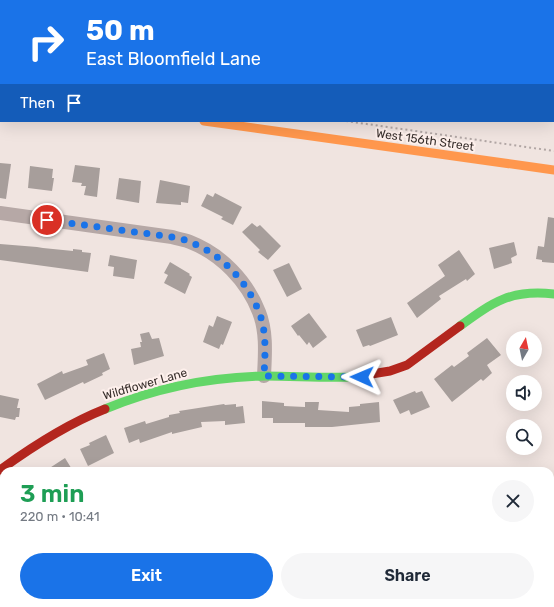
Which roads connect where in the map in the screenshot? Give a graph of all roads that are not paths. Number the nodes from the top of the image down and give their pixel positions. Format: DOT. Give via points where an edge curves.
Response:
graph roads {
  1 [pos="211,122"];
  2 [pos="554,170"];
  3 [pos="0,213"];
  4 [pos="554,294"];
  5 [pos="264,376"];
  6 [pos="1,466"];
  1 -- 2 [label="street, West 156th Street"];
  3 -- 5 [label="street" via="172,237 189,241 219,258 248,289 260,312 265,350"];
  4 -- 5 [label="street, Wildflower Lane" via="520,294 489,305 407,365 394,371 362,377"];
  5 -- 6 [label="street, Wildflower Lane" via="234,377 174,386 112,404 63,427"];
}
